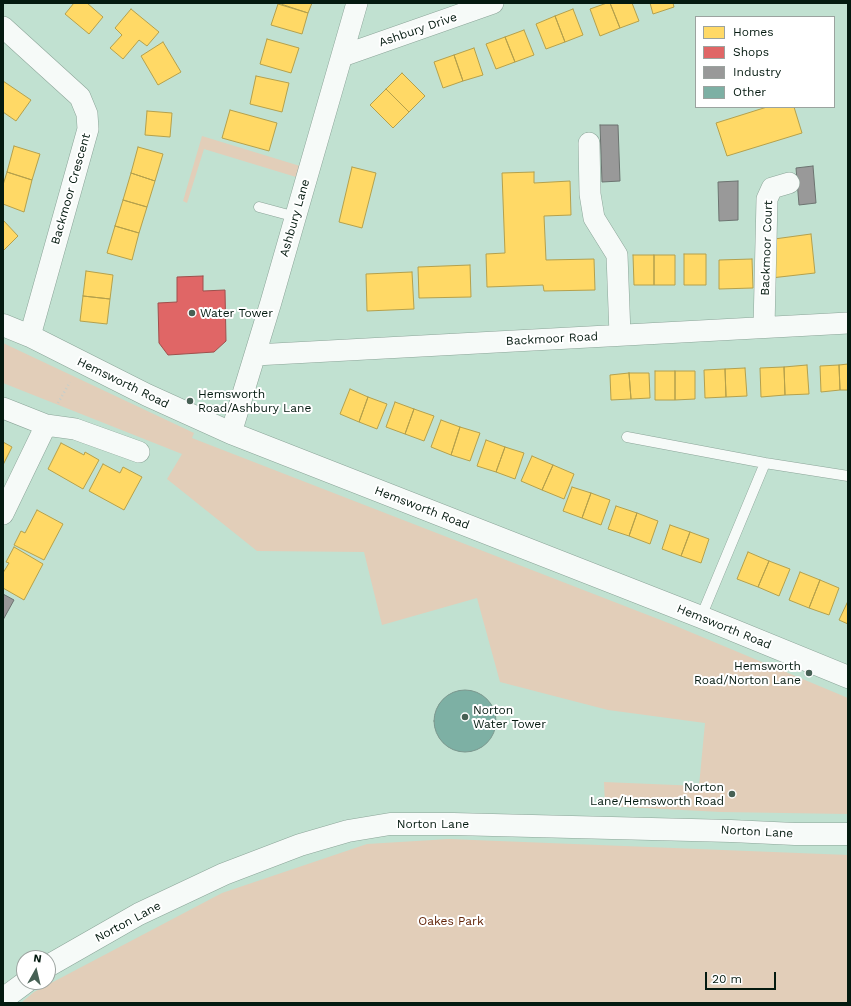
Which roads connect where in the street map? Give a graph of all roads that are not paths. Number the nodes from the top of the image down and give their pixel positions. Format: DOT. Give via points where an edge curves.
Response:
graph roads {
  1 [pos="357,3"];
  2 [pos="493,3"];
  3 [pos="3,27"];
  4 [pos="342,56"];
  5 [pos="589,143"];
  6 [pos="789,183"];
  7 [pos="259,207"];
  8 [pos="296,217"];
  9 [pos="848,323"];
  10 [pos="3,325"];
  11 [pos="764,327"];
  12 [pos="620,335"];
  13 [pos="30,336"];
  14 [pos="255,354"];
  15 [pos="3,408"];
  16 [pos="46,425"];
  17 [pos="231,433"];
  18 [pos="627,437"];
  19 [pos="139,452"];
  20 [pos="765,463"];
  21 [pos="848,476"];
  22 [pos="3,514"];
  23 [pos="701,618"];
  24 [pos="848,677"];
  25 [pos="848,834"];
  26 [pos="56,961"];
  27 [pos="16,989"];
  28 [pos="3,999"];
  1 -- 4 [label="street, Ashbury Lane"];
  2 -- 4 [label="street, Ashbury Drive"];
  3 -- 13 [label="street, Backmoor Crescent" via="80,97 87,114 88,129"];
  4 -- 8 [label="street, Ashbury Lane"];
  5 -- 12 [label="street" via="590,194 594,218 617,255"];
  6 -- 11 [label="street, Backmoor Court" via="772,188 767,200"];
  7 -- 8 [label="lane"];
  8 -- 14 [label="street, Ashbury Lane" via="265,301"];
  9 -- 11 [label="street, Backmoor Road"];
  10 -- 13 [label="street, Hemsworth Road"];
  11 -- 12 [label="street, Backmoor Road"];
  12 -- 14 [label="street, Backmoor Road"];
  13 -- 17 [label="street, Hemsworth Road" via="184,413"];
  14 -- 17 [label="street, Ashbury Lane"];
  15 -- 16 [label="street"];
  16 -- 19 [label="street" via="75,429"];
  16 -- 22 [label="street"];
  17 -- 23 [label="street, Hemsworth Road"];
  18 -- 20 [label="lane"];
  20 -- 21 [label="lane"];
  20 -- 23 [label="lane"];
  23 -- 24 [label="street, Hemsworth Road"];
  25 -- 26 [label="street, Norton Lane" via="390,824 348,831 300,845 224,874 139,914"];
  27 -- 28 [label="street"];
}
